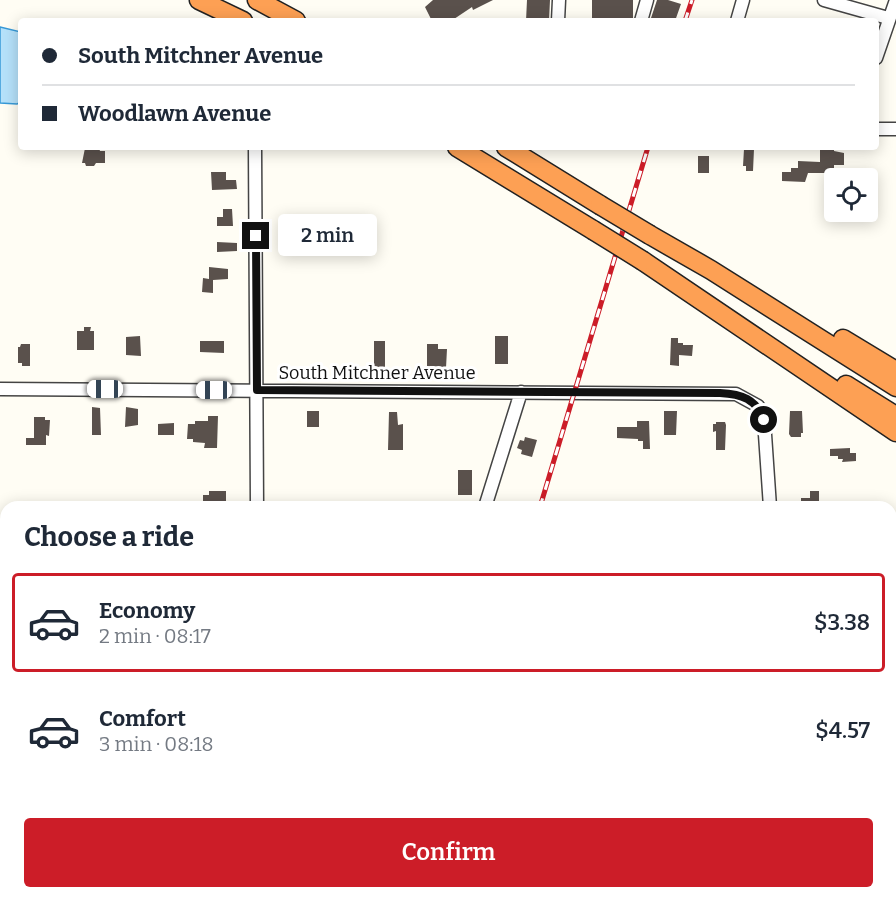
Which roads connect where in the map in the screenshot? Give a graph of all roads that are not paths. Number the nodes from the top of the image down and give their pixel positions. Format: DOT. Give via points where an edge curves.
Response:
graph roads {
  1 [pos="199,0"];
  2 [pos="257,0"];
  3 [pos="559,0"];
  4 [pos="647,0"];
  5 [pos="743,0"];
  6 [pos="824,0"];
  7 [pos="896,0"];
  8 [pos="237,18"];
  9 [pos="290,18"];
  10 [pos="558,18"];
  11 [pos="642,18"];
  12 [pos="738,18"];
  13 [pos="888,18"];
  14 [pos="879,48"];
  15 [pos="879,129"];
  16 [pos="896,129"];
  17 [pos="255,150"];
  18 [pos="462,150"];
  19 [pos="511,150"];
  20 [pos="711,270"];
  21 [pos="700,298"];
  22 [pos="896,371"];
  23 [pos="896,387"];
  24 [pos="0,389"];
  25 [pos="257,390"];
  26 [pos="521,392"];
  27 [pos="896,416"];
  28 [pos="896,432"];
  29 [pos="257,501"];
  30 [pos="487,501"];
  31 [pos="770,501"];
  1 -- 8 [label="highway"];
  2 -- 9 [label="highway"];
  3 -- 10 [label="street"];
  4 -- 11 [label="street"];
  5 -- 12 [label="street"];
  6 -- 13 [label="street"];
  7 -- 13 [label="street"];
  13 -- 14 [label="street"];
  15 -- 16 [label="street"];
  17 -- 25 [label="street"];
  18 -- 21 [label="highway, bridge"];
  19 -- 20 [label="highway, bridge"];
  20 -- 22 [label="highway" via="767,295"];
  20 -- 23 [label="highway"];
  21 -- 27 [label="highway"];
  21 -- 28 [label="highway"];
  24 -- 25 [label="street, South Mitchner Avenue"];
  25 -- 26 [label="street, South Mitchner Avenue"];
  25 -- 29 [label="street"];
  26 -- 30 [label="street"];
  26 -- 31 [label="street, South Mitchner Avenue" via="720,393 752,401 766,430"];
}
